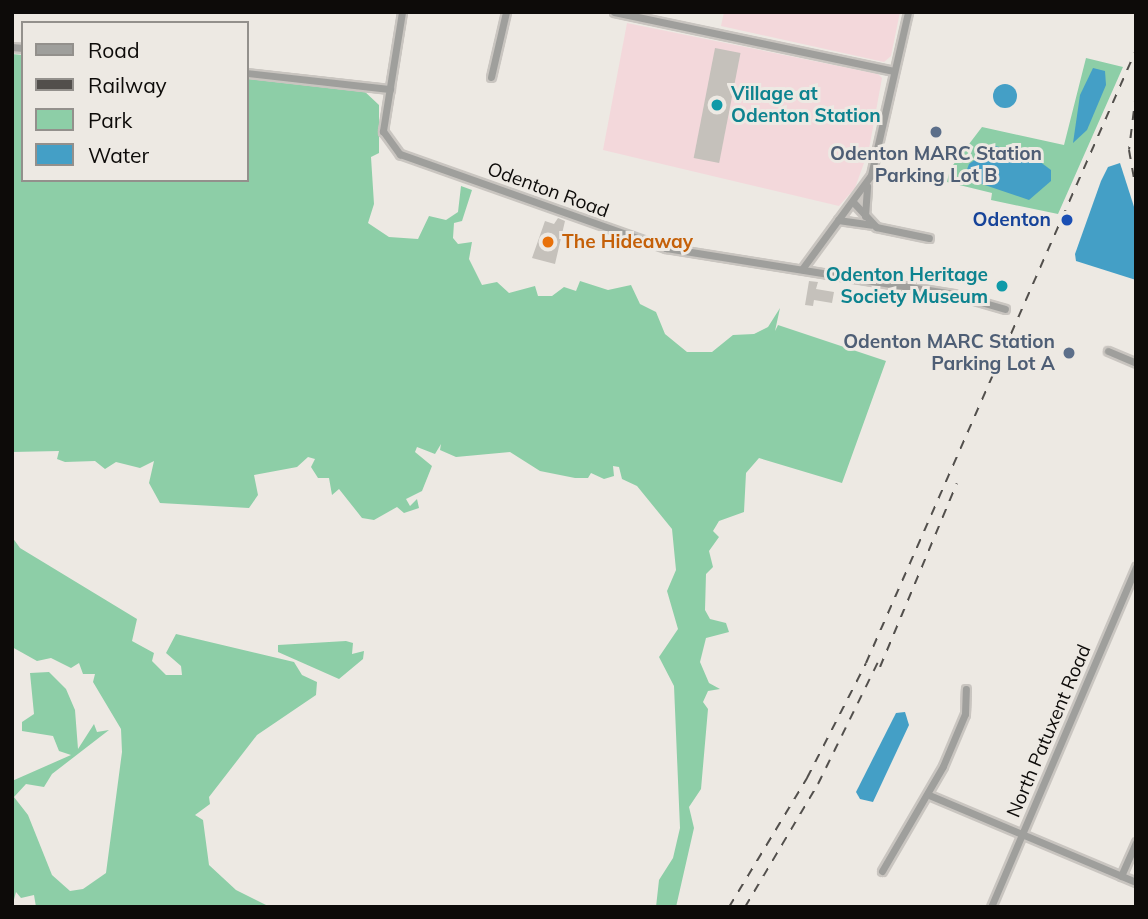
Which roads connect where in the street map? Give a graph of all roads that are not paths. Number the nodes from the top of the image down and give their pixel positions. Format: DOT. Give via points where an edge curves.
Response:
graph roads {
  1 [pos="402,12"];
  2 [pos="506,12"];
  3 [pos="614,12"];
  4 [pos="908,12"];
  5 [pos="644,15"];
  6 [pos="894,71"];
  7 [pos="248,73"];
  8 [pos="491,77"];
  9 [pos="390,89"];
  10 [pos="867,184"];
  11 [pos="854,203"];
  12 [pos="865,216"];
  13 [pos="838,220"];
  14 [pos="872,225"];
  15 [pos="929,238"];
  16 [pos="802,269"];
  17 [pos="1005,309"];
  18 [pos="1108,351"];
  19 [pos="1136,363"];
  20 [pos="1136,566"];
  21 [pos="966,689"];
  22 [pos="929,795"];
  23 [pos="1022,834"];
  24 [pos="1136,842"];
  25 [pos="882,871"];
  26 [pos="1121,876"];
  27 [pos="1136,882"];
  28 [pos="991,907"];
  1 -- 9 [label="street, Odenton Road"];
  2 -- 8 [label="street"];
  3 -- 5 [label="street"];
  4 -- 6 [label="street"];
  5 -- 6 [label="street"];
  6 -- 10 [label="street"];
  7 -- 9 [label="street"];
  9 -- 16 [label="street, Odenton Road" via="383,131 400,153 666,248"];
  10 -- 11 [label="street"];
  10 -- 12 [label="street"];
  11 -- 12 [label="street"];
  11 -- 13 [label="street"];
  12 -- 14 [label="street"];
  13 -- 14 [label="street"];
  13 -- 16 [label="street"];
  14 -- 15 [label="street"];
  16 -- 17 [label="street, Odenton Road" via="953,294"];
  18 -- 19 [label="street"];
  20 -- 23 [label="street, North Patuxent Road"];
  21 -- 22 [label="street" via="965,714"];
  22 -- 23 [label="street"];
  22 -- 25 [label="street"];
  23 -- 26 [label="street"];
  23 -- 28 [label="street, North Patuxent Road"];
  24 -- 26 [label="street"];
  26 -- 27 [label="street"];
}
